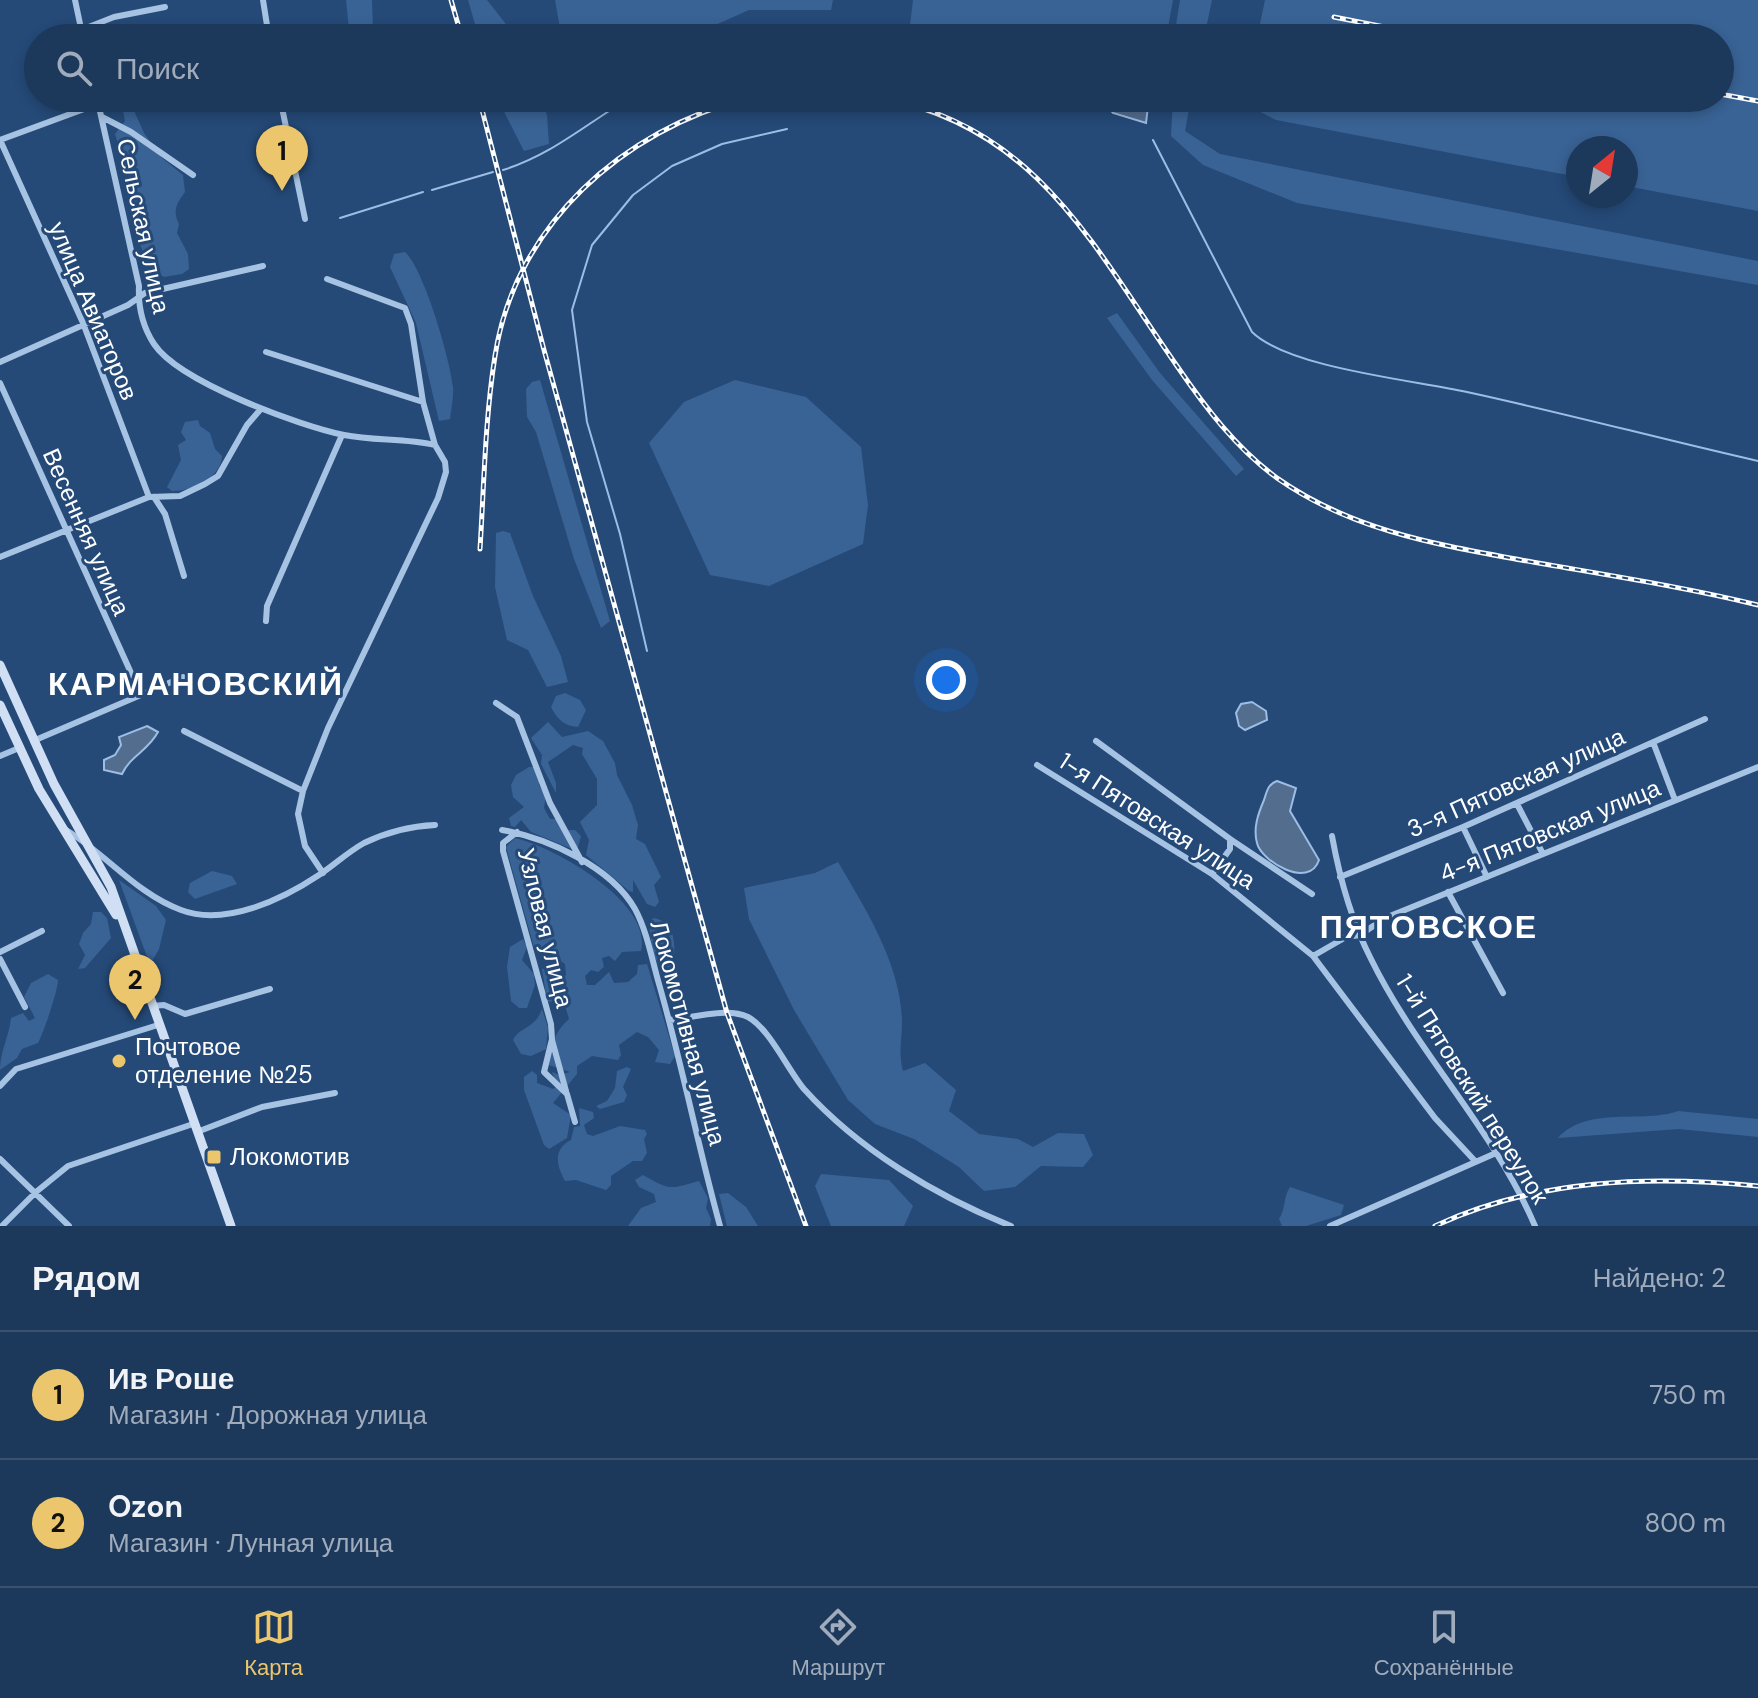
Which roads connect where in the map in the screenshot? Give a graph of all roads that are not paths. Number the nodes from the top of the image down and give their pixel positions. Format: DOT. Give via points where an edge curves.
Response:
graph roads {
  1 [pos="75,0"];
  2 [pos="263,0"];
  3 [pos="165,7"];
  4 [pos="80,24"];
  5 [pos="96,24"];
  6 [pos="267,24"];
  7 [pos="68,112"];
  8 [pos="100,112"];
  9 [pos="283,112"];
  10 [pos="101,117"];
  11 [pos="0,140"];
  12 [pos="193,175"];
  13 [pos="305,219"];
  14 [pos="263,266"];
  15 [pos="327,279"];
  16 [pos="138,297"];
  17 [pos="83,323"];
  18 [pos="266,352"];
  19 [pos="0,362"];
  20 [pos="0,383"];
  21 [pos="423,402"];
  22 [pos="260,410"];
  23 [pos="342,435"];
  24 [pos="435,445"];
  25 [pos="152,497"];
  26 [pos="64,531"];
  27 [pos="0,557"];
  28 [pos="184,576"];
  29 [pos="266,621"];
  30 [pos="0,665"];
  31 [pos="183,677"];
  32 [pos="141,695"];
  33 [pos="496,703"];
  34 [pos="0,705"];
  35 [pos="1705,719"];
  36 [pos="184,731"];
  37 [pos="33,741"];
  38 [pos="1096,741"];
  39 [pos="1653,742"];
  40 [pos="19,748"];
  41 [pos="0,756"];
  42 [pos="1037,765"];
  43 [pos="1758,767"];
  44 [pos="303,791"];
  45 [pos="1675,800"];
  46 [pos="1517,804"];
  47 [pos="435,825"];
  48 [pos="1463,827"];
  49 [pos="62,828"];
  50 [pos="502,830"];
  51 [pos="517,832"];
  52 [pos="1332,836"];
  53 [pos="1230,839"];
  54 [pos="91,845"];
  55 [pos="1543,854"];
  56 [pos="582,862"];
  57 [pos="323,873"];
  58 [pos="1212,874"];
  59 [pos="1340,877"];
  60 [pos="1487,877"];
  61 [pos="1448,892"];
  62 [pos="1312,894"];
  63 [pos="42,931"];
  64 [pos="128,935"];
  65 [pos="1360,935"];
  66 [pos="0,952"];
  67 [pos="1313,956"];
  68 [pos="0,959"];
  69 [pos="270,989"];
  70 [pos="1503,993"];
  71 [pos="152,1006"];
  72 [pos="25,1007"];
  73 [pos="669,1020"];
  74 [pos="158,1025"];
  75 [pos="552,1039"];
  76 [pos="0,1086"];
  77 [pos="335,1093"];
  78 [pos="567,1094"];
  79 [pos="575,1122"];
  80 [pos="194,1128"];
  81 [pos="1496,1153"];
  82 [pos="0,1159"];
  83 [pos="1475,1161"];
  84 [pos="36,1192"];
  85 [pos="2,1226"];
  86 [pos="69,1226"];
  87 [pos="231,1226"];
  88 [pos="720,1226"];
  89 [pos="1011,1226"];
  90 [pos="1330,1226"];
  91 [pos="1535,1226"];
  1 -- 4 [label="street"];
  2 -- 6 [label="street"];
  3 -- 5 [label="street"];
  7 -- 11 [label="street"];
  8 -- 10 [label="street, Сельская улица"];
  9 -- 13 [label="street"];
  10 -- 12 [label="street"];
  10 -- 16 [label="street, Сельская улица"];
  11 -- 17 [label="street, улица Авиаторов"];
  14 -- 16 [label="street"];
  15 -- 21 [label="street" via="405,308"];
  16 -- 17 [label="street"];
  16 -- 22 [label="street, Сельская улица" via="141,316 162,352"];
  17 -- 19 [label="street"];
  17 -- 25 [label="street, улица Авиаторов"];
  18 -- 21 [label="street"];
  20 -- 26 [label="street, Весенняя улица"];
  21 -- 24 [label="street"];
  22 -- 23 [label="street, Сельская улица"];
  22 -- 25 [label="street" via="218,476 170,498"];
  23 -- 24 [label="street, Сельская улица"];
  23 -- 29 [label="street" via="267,606"];
  24 -- 44 [label="street" via="446,472 438,498"];
  25 -- 26 [label="street"];
  25 -- 28 [label="street, улица Авиаторов" via="165,514"];
  26 -- 27 [label="street"];
  26 -- 32 [label="street, Весенняя улица"];
  30 -- 37 [label="main road"];
  31 -- 32 [label="street"];
  32 -- 37 [label="street"];
  33 -- 56 [label="street" via="517,717 550,803"];
  34 -- 40 [label="main road"];
  35 -- 39 [label="street, 3-я Пятовская улица"];
  36 -- 44 [label="street"];
  37 -- 40 [label="main road"];
  37 -- 54 [label="main road"];
  38 -- 53 [label="street"];
  39 -- 45 [label="street"];
  39 -- 46 [label="street, 3-я Пятовская улица"];
  40 -- 41 [label="street"];
  40 -- 49 [label="main road"];
  42 -- 58 [label="street, 1-я Пятовская улица"];
  43 -- 45 [label="street, 4-я Пятовская улица"];
  44 -- 57 [label="street" via="298,814 305,846"];
  45 -- 55 [label="street, 4-я Пятовская улица"];
  46 -- 48 [label="street, 3-я Пятовская улица"];
  46 -- 55 [label="street"];
  47 -- 57 [label="street" via="367,842"];
  48 -- 59 [label="street, 3-я Пятовская улица"];
  48 -- 60 [label="street"];
  49 -- 54 [label="street"];
  49 -- 64 [label="main road"];
  50 -- 51 [label="street, Локомотивная улица"];
  51 -- 56 [label="street, Локомотивная улица"];
  51 -- 75 [label="street, Узловая улица" via="503,843 503,851"];
  52 -- 59 [label="street, 1-й Пятовский переулок"];
  53 -- 58 [label="street" via="1230,849"];
  53 -- 62 [label="street"];
  54 -- 57 [label="street" via="127,878 170,905 201,915 266,903"];
  54 -- 64 [label="main road"];
  55 -- 60 [label="street, 4-я Пятовская улица"];
  56 -- 73 [label="street, Локомотивная улица" via="635,909"];
  58 -- 67 [label="street, 1-я Пятовская улица"];
  59 -- 65 [label="street, 1-й Пятовский переулок"];
  60 -- 61 [label="street, 4-я Пятовская улица"];
  61 -- 65 [label="street, 4-я Пятовская улица" via="1385,918"];
  61 -- 70 [label="street"];
  63 -- 66 [label="street"];
  64 -- 71 [label="main road"];
  65 -- 67 [label="street, 4-я Пятовская улица"];
  65 -- 81 [label="street, 1-й Пятовский переулок" via="1400,1007"];
  67 -- 83 [label="street, 1-я Пятовская улица" via="1435,1118"];
  68 -- 72 [label="street"];
  69 -- 71 [label="street" via="185,1014"];
  71 -- 74 [label="main road"];
  73 -- 88 [label="street, Локомотивная улица"];
  73 -- 89 [label="street" via="727,1013 752,1020 804,1089 870,1146 942,1194"];
  74 -- 76 [label="street" via="16,1069"];
  74 -- 80 [label="main road"];
  75 -- 78 [label="street"];
  75 -- 78 [label="street, Узловая улица" via="544,1072"];
  77 -- 80 [label="street"];
  78 -- 79 [label="street, Узловая улица"];
  80 -- 84 [label="street" via="68,1166"];
  80 -- 87 [label="main road"];
  81 -- 83 [label="street"];
  81 -- 91 [label="street, 1-й Пятовский переулок"];
  82 -- 84 [label="street"];
  83 -- 90 [label="street"];
  84 -- 85 [label="street"];
  84 -- 86 [label="street"];
}
